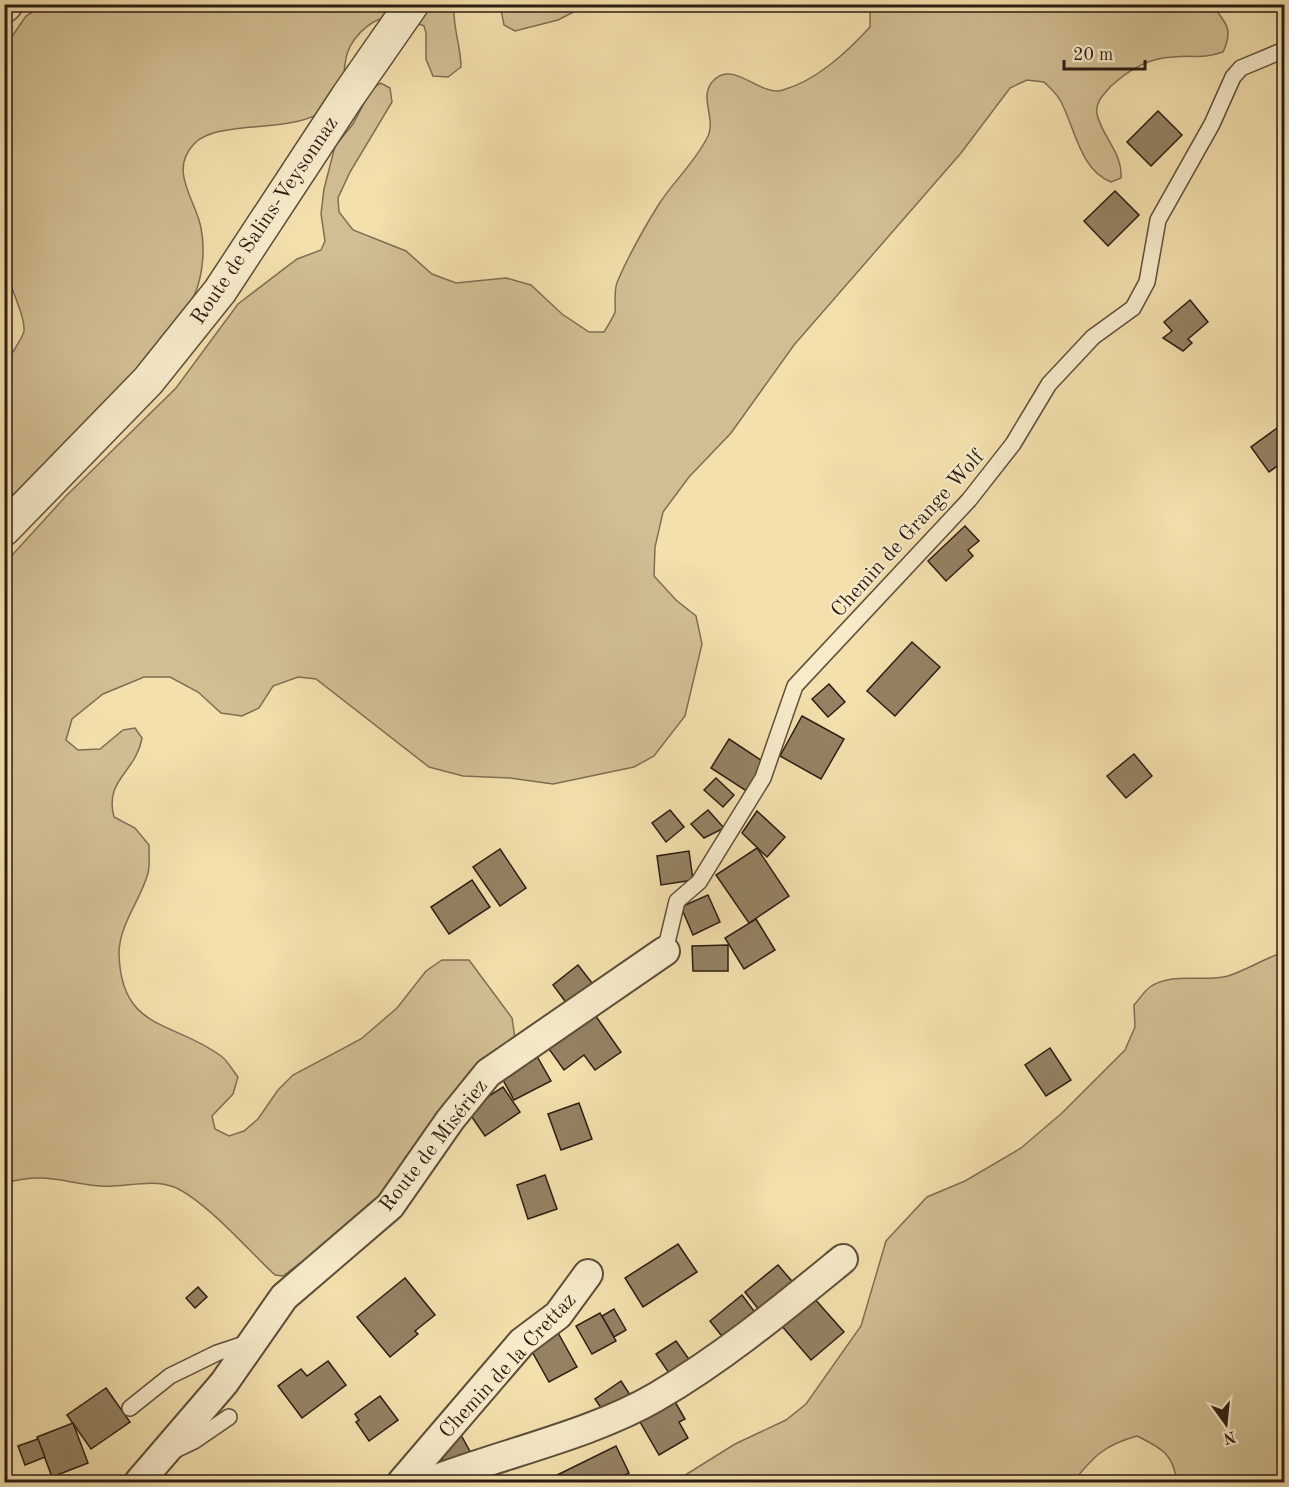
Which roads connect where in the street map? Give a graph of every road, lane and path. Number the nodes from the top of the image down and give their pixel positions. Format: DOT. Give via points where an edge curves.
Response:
graph roads {
  1 [pos="412,4"];
  2 [pos="1284,50"];
  3 [pos="4,530"];
  4 [pos="665,951"];
  5 [pos="843,1259"];
  6 [pos="588,1274"];
  7 [pos="254,1340"];
  8 [pos="130,1408"];
  9 [pos="230,1417"];
  10 [pos="166,1454"];
  11 [pos="139,1482"];
  12 [pos="402,1482"];
  13 [pos="429,1482"];
  1 -- 3 [label="street, Route de Salins-Veysonnaz" via="220,291 148,381"];
  2 -- 4 [label="lane, Chemin de Grange Wolf" via="1241,68 1233,77 1212,124 1158,220 1147,282 1133,308 1093,337 1049,384 1013,444 969,500 795,686 763,778 699,882 677,901"];
  4 -- 7 [label="street, Route de Misériez" via="488,1073 390,1206 284,1297"];
  5 -- 13 [label="street" via="750,1335 655,1398 587,1427"];
  6 -- 12 [label="street, Chemin de la Crettaz" via="558,1315 522,1342"];
  7 -- 8 [label="lane" via="170,1376"];
  7 -- 10 [label="street, Route de Misériez"];
  9 -- 10 [label="lane"];
  10 -- 11 [label="street, Route de Misériez"];
}
